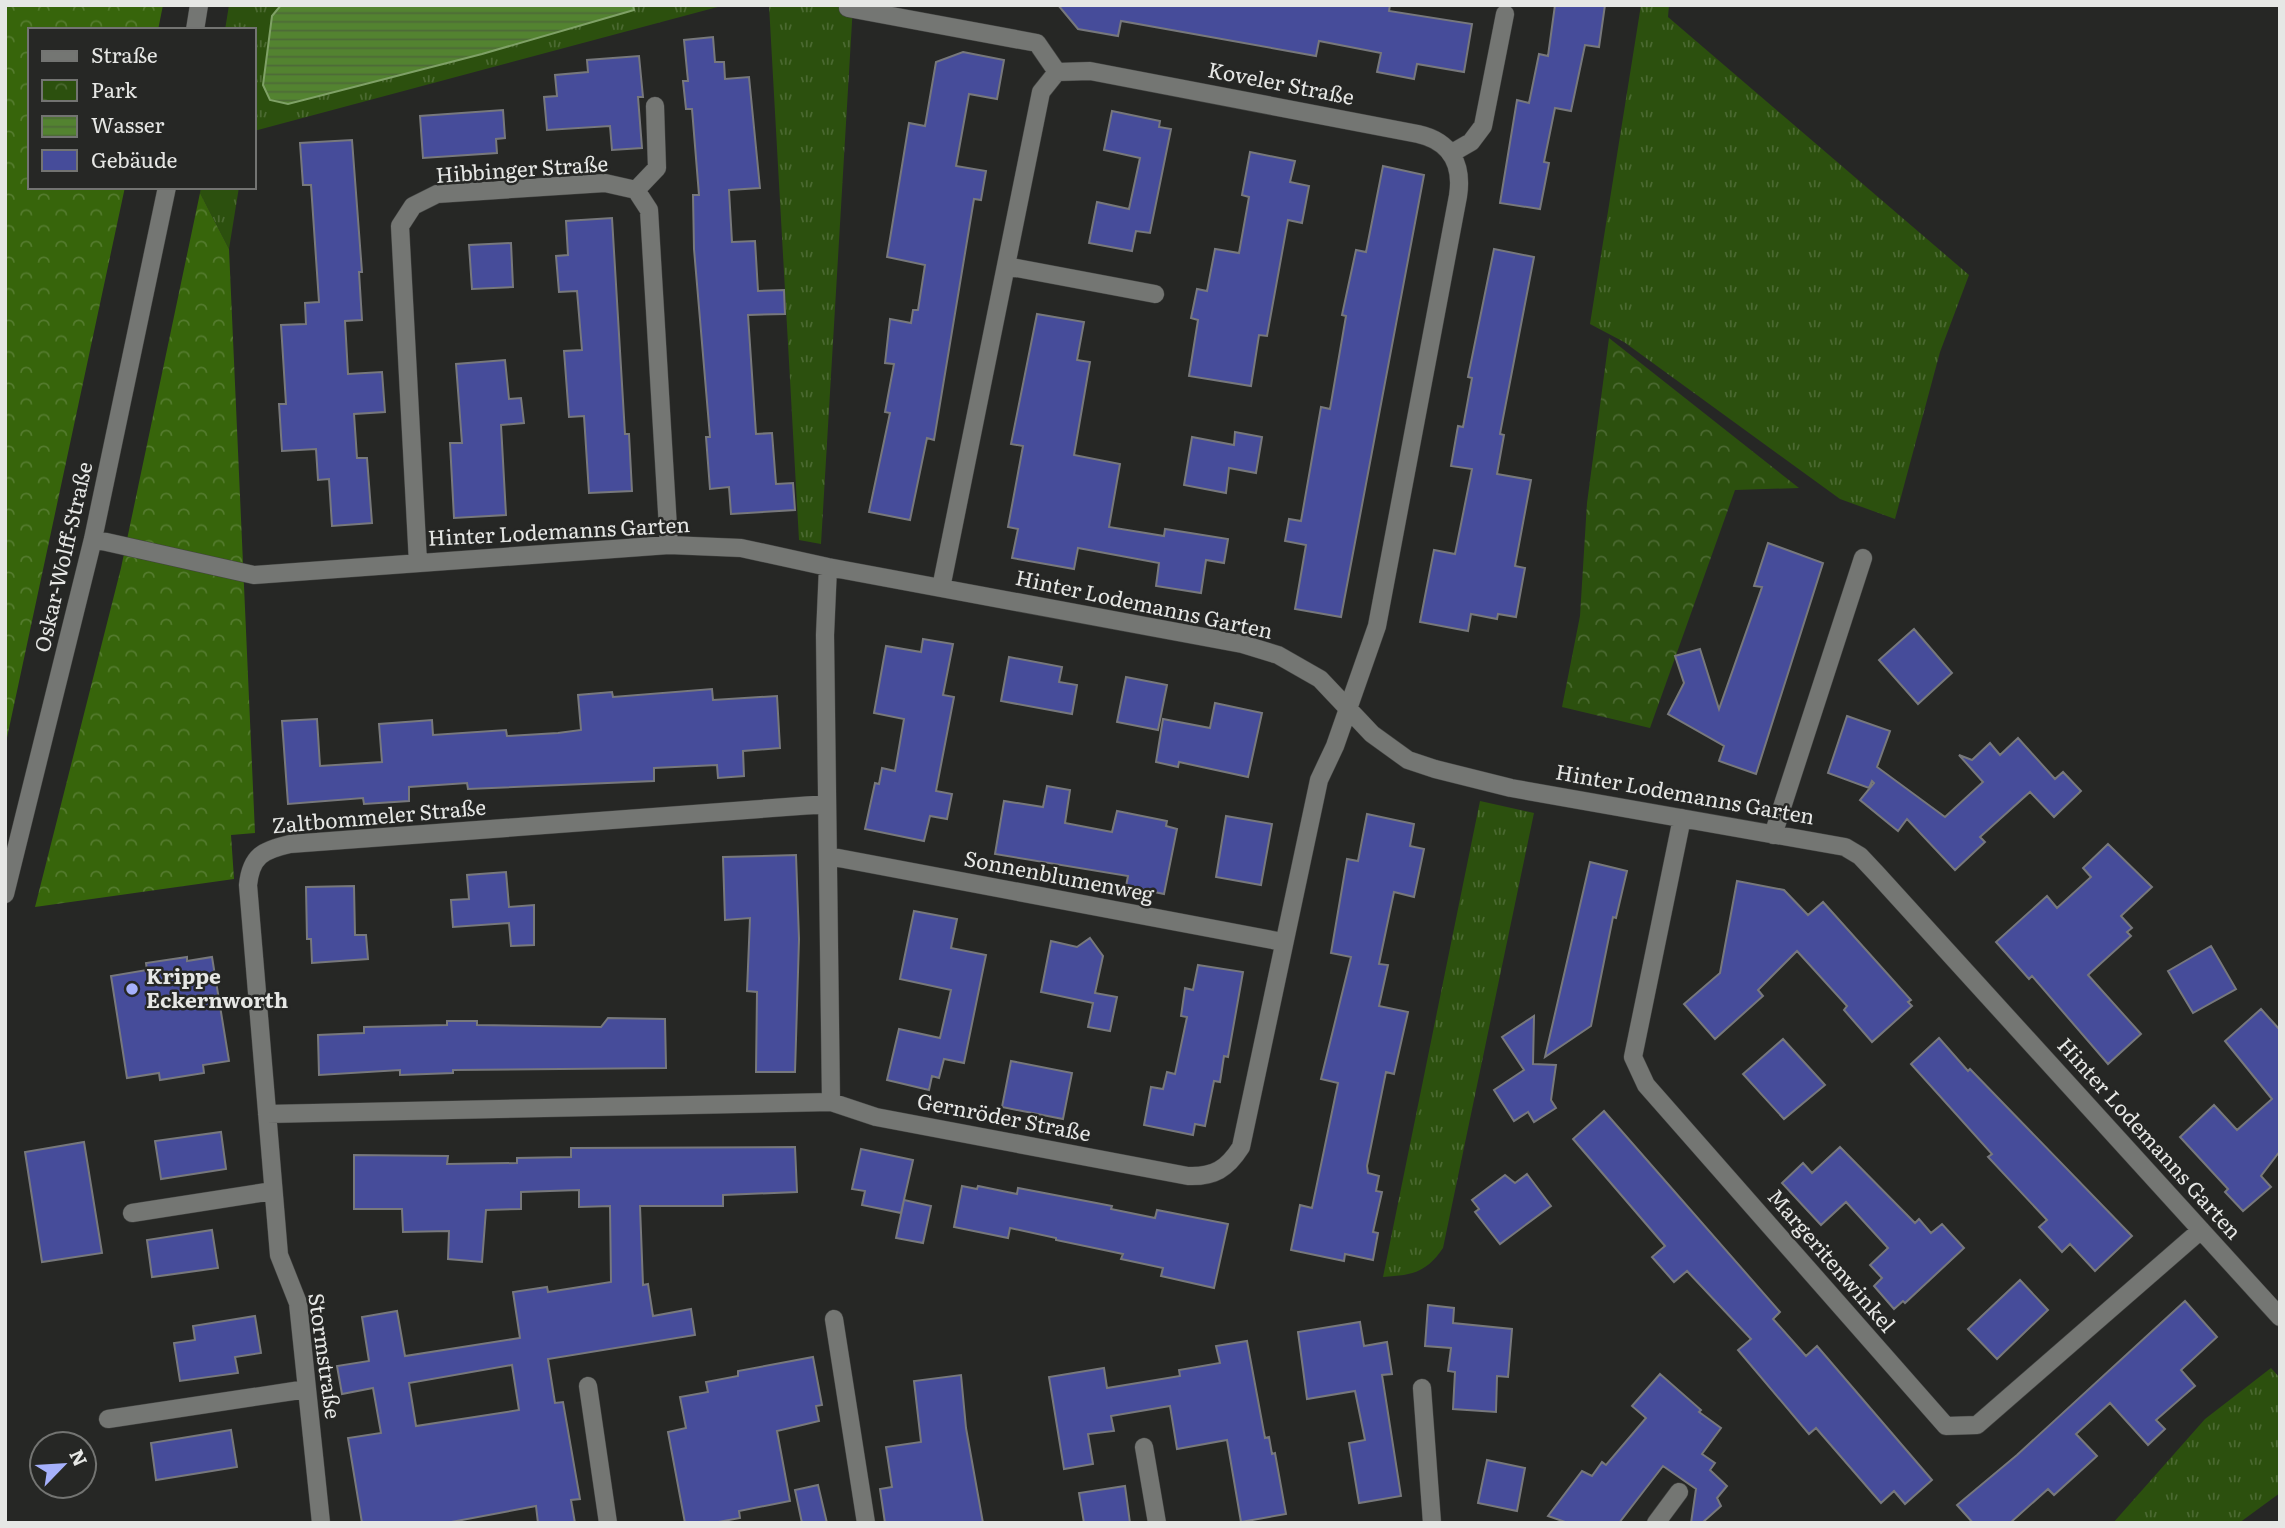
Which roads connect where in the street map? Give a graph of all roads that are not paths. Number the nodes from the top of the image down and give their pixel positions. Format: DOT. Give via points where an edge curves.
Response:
graph roads {
  1 [pos="198,5"];
  2 [pos="848,8"];
  3 [pos="1505,14"];
  4 [pos="195,28"];
  5 [pos="1057,72"];
  6 [pos="655,106"];
  7 [pos="1452,153"];
  8 [pos="167,189"];
  9 [pos="636,190"];
  10 [pos="1006,266"];
  11 [pos="1155,294"];
  12 [pos="93,539"];
  13 [pos="669,545"];
  14 [pos="1863,558"];
  15 [pos="418,563"];
  16 [pos="828,567"];
  17 [pos="941,588"];
  18 [pos="1347,709"];
  19 [pos="827,804"];
  20 [pos="1682,818"];
  21 [pos="1773,835"];
  22 [pos="828,856"];
  23 [pos="5,894"];
  24 [pos="1283,942"];
  25 [pos="831,1102"];
  26 [pos="267,1114"];
  27 [pos="273,1191"];
  28 [pos="132,1213"];
  29 [pos="2201,1230"];
  30 [pos="2280,1317"];
  31 [pos="834,1319"];
  32 [pos="588,1386"];
  33 [pos="1422,1388"];
  34 [pos="307,1389"];
  35 [pos="108,1419"];
  36 [pos="1144,1447"];
  37 [pos="1679,1492"];
  38 [pos="321,1523"];
  39 [pos="608,1523"];
  40 [pos="866,1523"];
  41 [pos="1157,1523"];
  42 [pos="1432,1523"];
  43 [pos="1656,1523"];
  1 -- 4 [label="street"];
  2 -- 5 [label="street" via="1037,43"];
  3 -- 7 [label="street" via="1483,126 1471,142"];
  5 -- 7 [label="street, Koveler Straße" via="1090,71 1418,134 1437,140"];
  5 -- 10 [label="street" via="1041,92"];
  6 -- 9 [label="street" via="657,168"];
  7 -- 18 [label="street" via="1461,180 1377,626"];
  8 -- 12 [label="street, Oskar-Wolff-Straße"];
  9 -- 13 [label="street, Hibbinger Straße" via="649,210"];
  9 -- 15 [label="street, Hibbinger Straße" via="605,183 437,194 413,206 400,226"];
  10 -- 11 [label="street"];
  10 -- 17 [label="street"];
  12 -- 15 [label="street, Hinter Lodemanns Garten" via="254,575"];
  12 -- 23 [label="street, Oskar-Wolff-Straße"];
  13 -- 15 [label="street, Hinter Lodemanns Garten"];
  13 -- 16 [label="street, Hinter Lodemanns Garten" via="741,548"];
  14 -- 21 [label="street"];
  16 -- 17 [label="street, Hinter Lodemanns Garten"];
  16 -- 19 [label="street"];
  17 -- 18 [label="street, Hinter Lodemanns Garten" via="1242,644 1278,655 1320,680"];
  18 -- 20 [label="street, Hinter Lodemanns Garten" via="1408,760 1435,769 1511,788"];
  18 -- 24 [label="street, Gernröder Straße" via="1319,780"];
  19 -- 22 [label="street"];
  19 -- 26 [label="street, Zaltbommeler Straße" via="266,849 254,859 248,885"];
  20 -- 21 [label="street, Hinter Lodemanns Garten"];
  20 -- 29 [label="street, Margeritenwinkel" via="1633,1057 1646,1085 1946,1426 1977,1425"];
  21 -- 29 [label="street, Hinter Lodemanns Garten" via="1844,846 1860,856"];
  22 -- 24 [label="street, Sonnenblumenweg"];
  22 -- 25 [label="street"];
  24 -- 25 [label="street, Gernröder Straße" via="1241,1147 1230,1164 1209,1177 876,1117"];
  25 -- 26 [label="street"];
  26 -- 27 [label="street, Stormstraße"];
  27 -- 28 [label="street"];
  27 -- 34 [label="street, Stormstraße" via="279,1255 298,1303"];
  29 -- 30 [label="street, Hinter Lodemanns Garten"];
  31 -- 40 [label="street"];
  32 -- 39 [label="street"];
  33 -- 42 [label="street"];
  34 -- 35 [label="street"];
  34 -- 38 [label="street, Stormstraße"];
  36 -- 41 [label="street"];
  37 -- 43 [label="street"];
}
